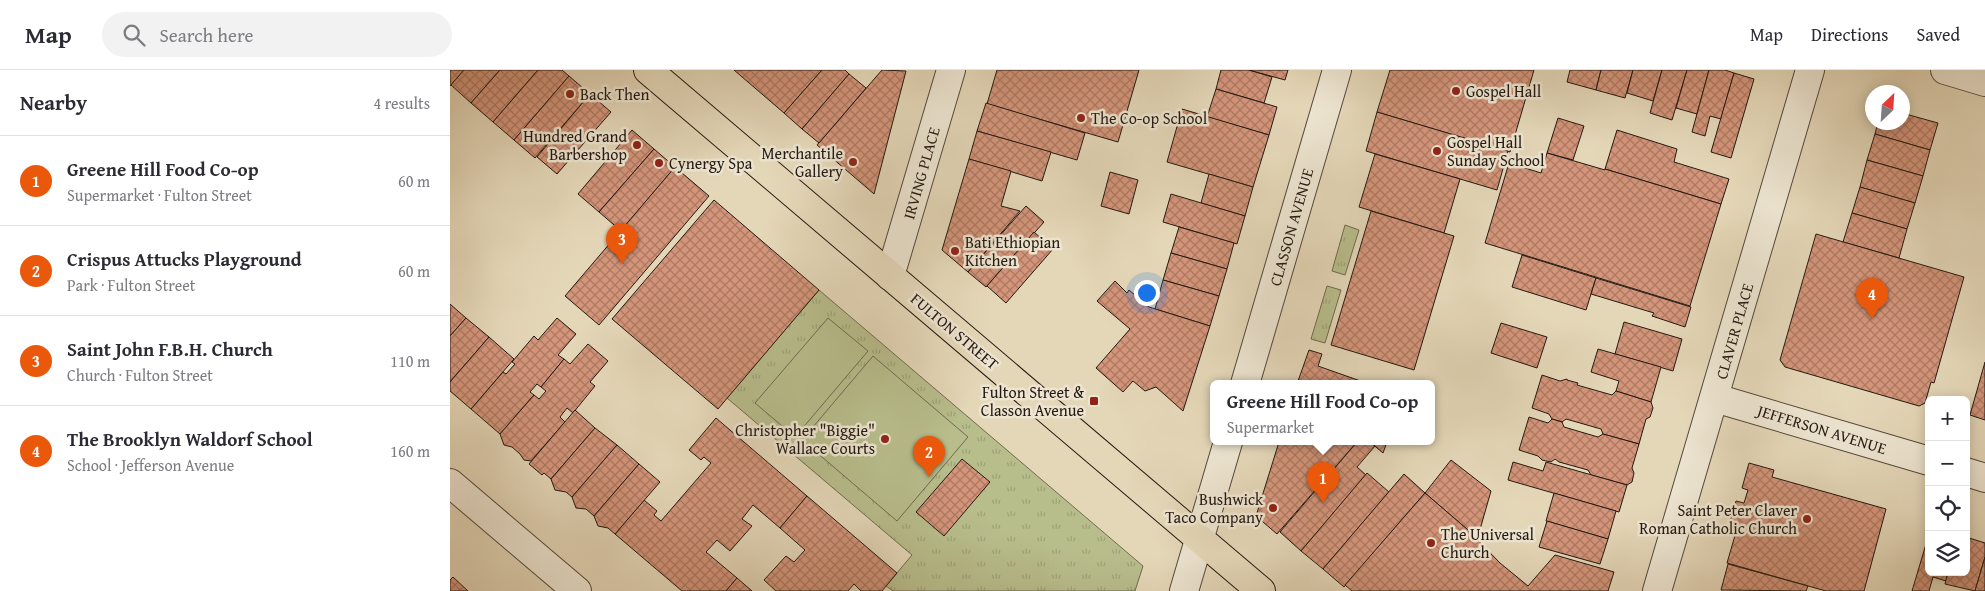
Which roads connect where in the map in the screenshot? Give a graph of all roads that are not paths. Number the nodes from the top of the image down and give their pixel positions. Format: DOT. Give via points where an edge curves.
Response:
graph roads {
  1 [pos="648,70"];
  2 [pos="951,70"];
  3 [pos="1337,70"];
  4 [pos="1810,70"];
  5 [pos="1945,70"];
  6 [pos="1985,82"];
  7 [pos="890,276"];
  8 [pos="1245,380"];
  9 [pos="1715,398"];
  10 [pos="1227,445"];
  11 [pos="1925,460"];
  12 [pos="1970,473"];
  13 [pos="1985,478"];
  14 [pos="450,483"];
  15 [pos="1200,538"];
  16 [pos="577,591"];
  17 [pos="1184,591"];
  18 [pos="1261,591"];
  19 [pos="1657,591"];
  1 -- 7 [label="main road, FULTON STREET"];
  2 -- 7 [label="street, IRVING PLACE"];
  3 -- 8 [label="street, CLASSON AVENUE"];
  4 -- 9 [label="street, CLAVER PLACE"];
  5 -- 6 [label="street"];
  7 -- 15 [label="main road, FULTON STREET"];
  9 -- 11 [label="street, JEFFERSON AVENUE"];
  9 -- 19 [label="street, CLAVER PLACE"];
  10 -- 15 [label="street"];
  12 -- 13 [label="street"];
  14 -- 16 [label="street"];
  15 -- 17 [label="street"];
  15 -- 18 [label="main road, FULTON STREET"];
}
